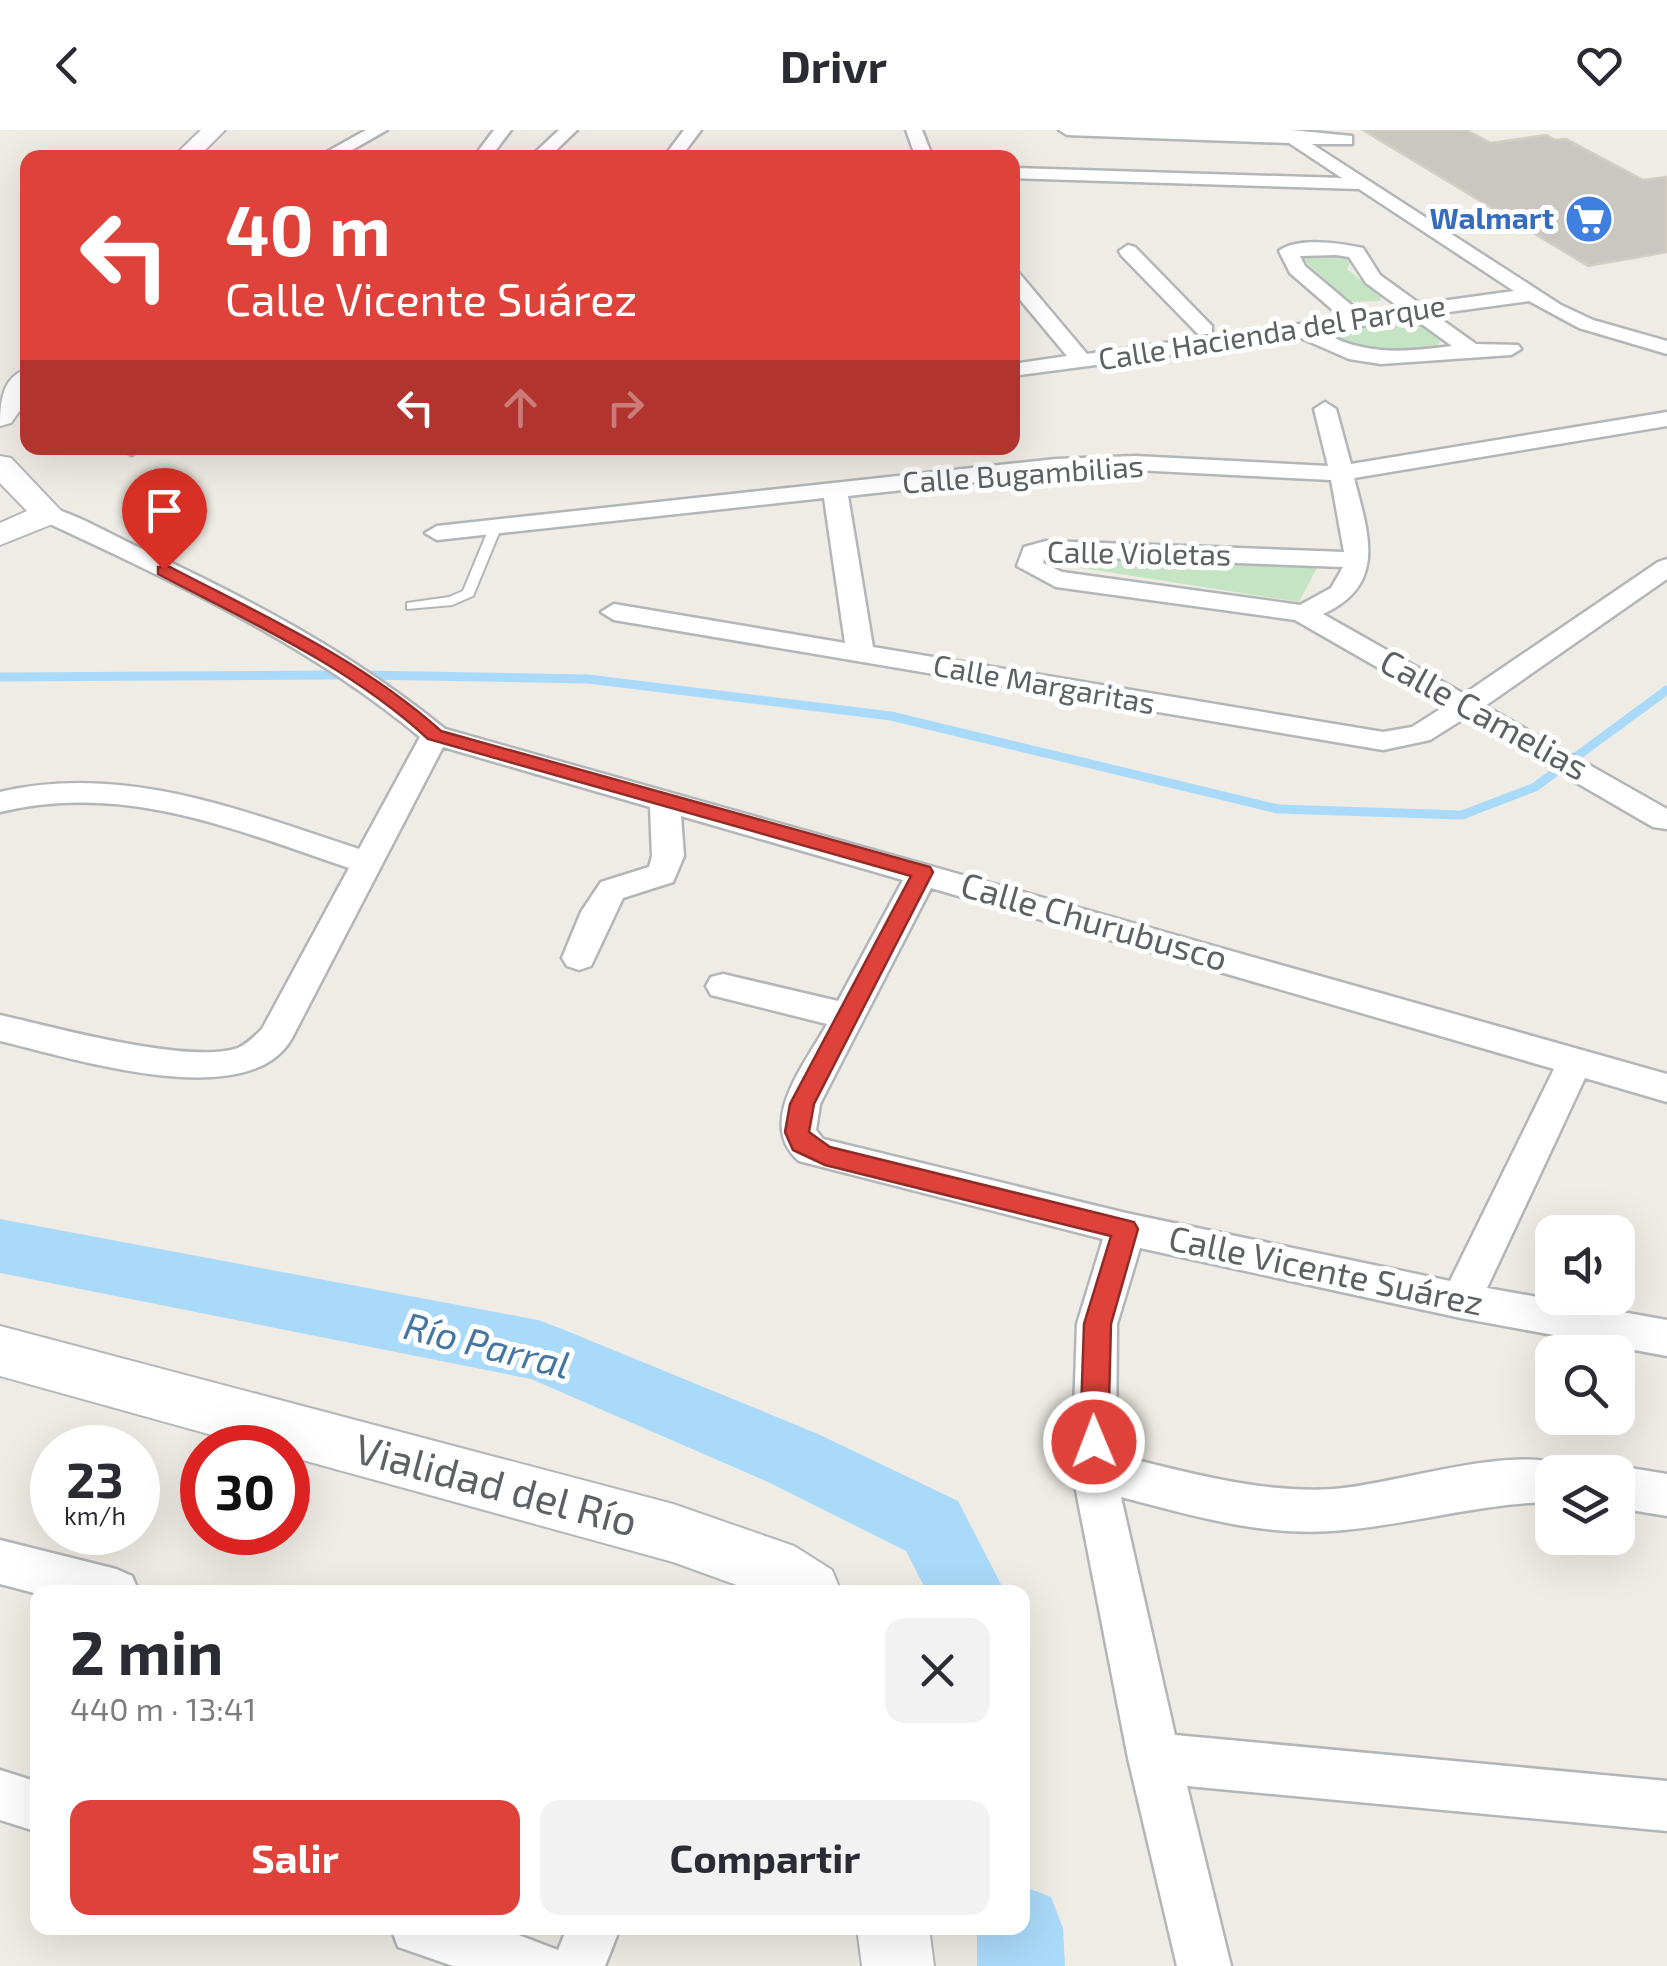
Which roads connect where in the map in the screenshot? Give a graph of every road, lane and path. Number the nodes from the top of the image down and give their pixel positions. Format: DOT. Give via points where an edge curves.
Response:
graph roads {
  1 [pos="214,130"];
  2 [pos="378,130"];
  3 [pos="388,130"];
  4 [pos="503,130"];
  5 [pos="568,130"];
  6 [pos="694,130"];
  7 [pos="1067,130"];
  8 [pos="1287,134"];
  9 [pos="1346,140"];
  10 [pos="192,150"];
  11 [pos="339,150"];
  12 [pos="372,150"];
  13 [pos="487,150"];
  14 [pos="547,150"];
  15 [pos="677,150"];
  16 [pos="1020,173"];
  17 [pos="1360,184"];
  18 [pos="1128,251"];
  19 [pos="1020,286"];
  20 [pos="1523,289"];
  21 [pos="1411,306"];
  22 [pos="1352,317"];
  23 [pos="1206,330"];
  24 [pos="1304,331"];
  25 [pos="1468,348"];
  26 [pos="1667,348"];
  27 [pos="1511,349"];
  28 [pos="1020,354"];
  29 [pos="1076,354"];
  30 [pos="1020,368"];
  31 [pos="20,389"];
  32 [pos="1325,409"];
  33 [pos="0,417"];
  34 [pos="1667,418"];
  35 [pos="0,465"];
  36 [pos="1339,472"];
  37 [pos="835,491"];
  38 [pos="48,514"];
  39 [pos="495,528"];
  40 [pos="437,533"];
  41 [pos="0,535"];
  42 [pos="1357,560"];
  43 [pos="1667,567"];
  44 [pos="412,606"];
  45 [pos="614,612"];
  46 [pos="1302,613"];
  47 [pos="860,653"];
  48 [pos="1467,706"];
  49 [pos="423,724"];
  50 [pos="665,800"];
  51 [pos="0,802"];
  52 [pos="1666,822"];
  53 [pos="369,863"];
  54 [pos="923,872"];
  55 [pos="579,958"];
  56 [pos="723,986"];
  57 [pos="850,1017"];
  58 [pos="0,1028"];
  59 [pos="1574,1064"];
  60 [pos="1667,1088"];
  61 [pos="1126,1229"];
  62 [pos="1462,1301"];
  63 [pos="1667,1338"];
  64 [pos="0,1351"];
  65 [pos="1094,1470"];
  66 [pos="1535,1480"];
  67 [pos="1635,1490"];
  68 [pos="1667,1495"];
  69 [pos="0,1562"];
  70 [pos="89,1585"];
  71 [pos="799,1585"];
  72 [pos="1153,1758"];
  73 [pos="0,1795"];
  74 [pos="30,1804"];
  75 [pos="1667,1806"];
  76 [pos="439,1935"];
  77 [pos="591,1935"];
  78 [pos="894,1935"];
  79 [pos="538,1966"];
  80 [pos="578,1966"];
  81 [pos="898,1966"];
  82 [pos="1204,1966"];
  1 -- 10 [label="main road"];
  2 -- 11 [label="street"];
  3 -- 12 [label="street"];
  4 -- 13 [label="street"];
  5 -- 14 [label="street"];
  6 -- 15 [label="street"];
  7 -- 8 [label="street"];
  8 -- 9 [label="street"];
  8 -- 17 [label="street"];
  16 -- 17 [label="street"];
  17 -- 20 [label="street"];
  18 -- 23 [label="street"];
  19 -- 29 [label="street"];
  20 -- 21 [label="street, Calle Hacienda del Parque"];
  20 -- 26 [label="street" via="1586,324"];
  21 -- 22 [label="street, Calle Hacienda del Parque"];
  21 -- 22 [label="street" via="1367,274 1356,252 1288,252"];
  21 -- 25 [label="street"];
  22 -- 23 [label="street, Calle Hacienda del Parque"];
  22 -- 24 [label="street, Calle Hacienda del Parque"];
  23 -- 29 [label="street, Calle Hacienda del Parque"];
  24 -- 25 [label="street" via="1373,360"];
  24 -- 29 [label="street, Calle Hacienda del Parque"];
  25 -- 27 [label="street"];
  28 -- 29 [label="street, Calle Hacienda del Parque"];
  29 -- 30 [label="street, Calle Hacienda del Parque"];
  31 -- 33 [label="main road"];
  32 -- 36 [label="street"];
  34 -- 36 [label="street, Calle Bugambilias"];
  35 -- 38 [label="main road"];
  36 -- 37 [label="street, Calle Bugambilias" via="1103,464"];
  36 -- 42 [label="street"];
  37 -- 39 [label="street, Calle Bugambilias"];
  37 -- 47 [label="street"];
  38 -- 41 [label="main road"];
  38 -- 49 [label="street, Calle Churubusco" via="322,653"];
  39 -- 40 [label="street, Calle Bugambilias"];
  39 -- 44 [label="lane" via="468,594"];
  42 -- 46 [label="street" via="1334,599"];
  42 -- 46 [label="street, Calle Violetas" via="1058,548 1031,555 1030,566 1056,578"];
  43 -- 48 [label="street, Calle Margaritas"];
  45 -- 47 [label="street, Calle Margaritas"];
  46 -- 48 [label="street, Calle Camelias"];
  47 -- 48 [label="street, Calle Margaritas" via="1360,740 1404,739"];
  48 -- 52 [label="street, Calle Camelias"];
  49 -- 50 [label="street, Calle Churubusco"];
  49 -- 53 [label="street"];
  50 -- 54 [label="street, Calle Churubusco"];
  50 -- 55 [label="street" via="668,856 662,874 612,890"];
  51 -- 53 [label="street" via="152,796"];
  53 -- 58 [label="street" via="275,1038 241,1062 182,1062"];
  54 -- 57 [label="street"];
  54 -- 59 [label="street, Calle Churubusco"];
  56 -- 57 [label="street"];
  57 -- 61 [label="street, Calle Vicente Suárez" via="797,1118 802,1143 812,1151"];
  59 -- 60 [label="street, Calle Churubusco"];
  59 -- 62 [label="street"];
  61 -- 62 [label="street, Calle Vicente Suárez"];
  61 -- 65 [label="street" via="1098,1324"];
  62 -- 63 [label="street, Calle Vicente Suárez"];
  64 -- 71 [label="main road, Vialidad del Río" via="673,1533 772,1567"];
  65 -- 66 [label="street" via="1206,1497 1332,1510"];
  65 -- 72 [label="street"];
  67 -- 68 [label="street"];
  69 -- 70 [label="street"];
  72 -- 75 [label="street"];
  72 -- 82 [label="street"];
  73 -- 74 [label="street"];
  76 -- 79 [label="street"];
  77 -- 80 [label="street"];
  78 -- 81 [label="main road"];
}
